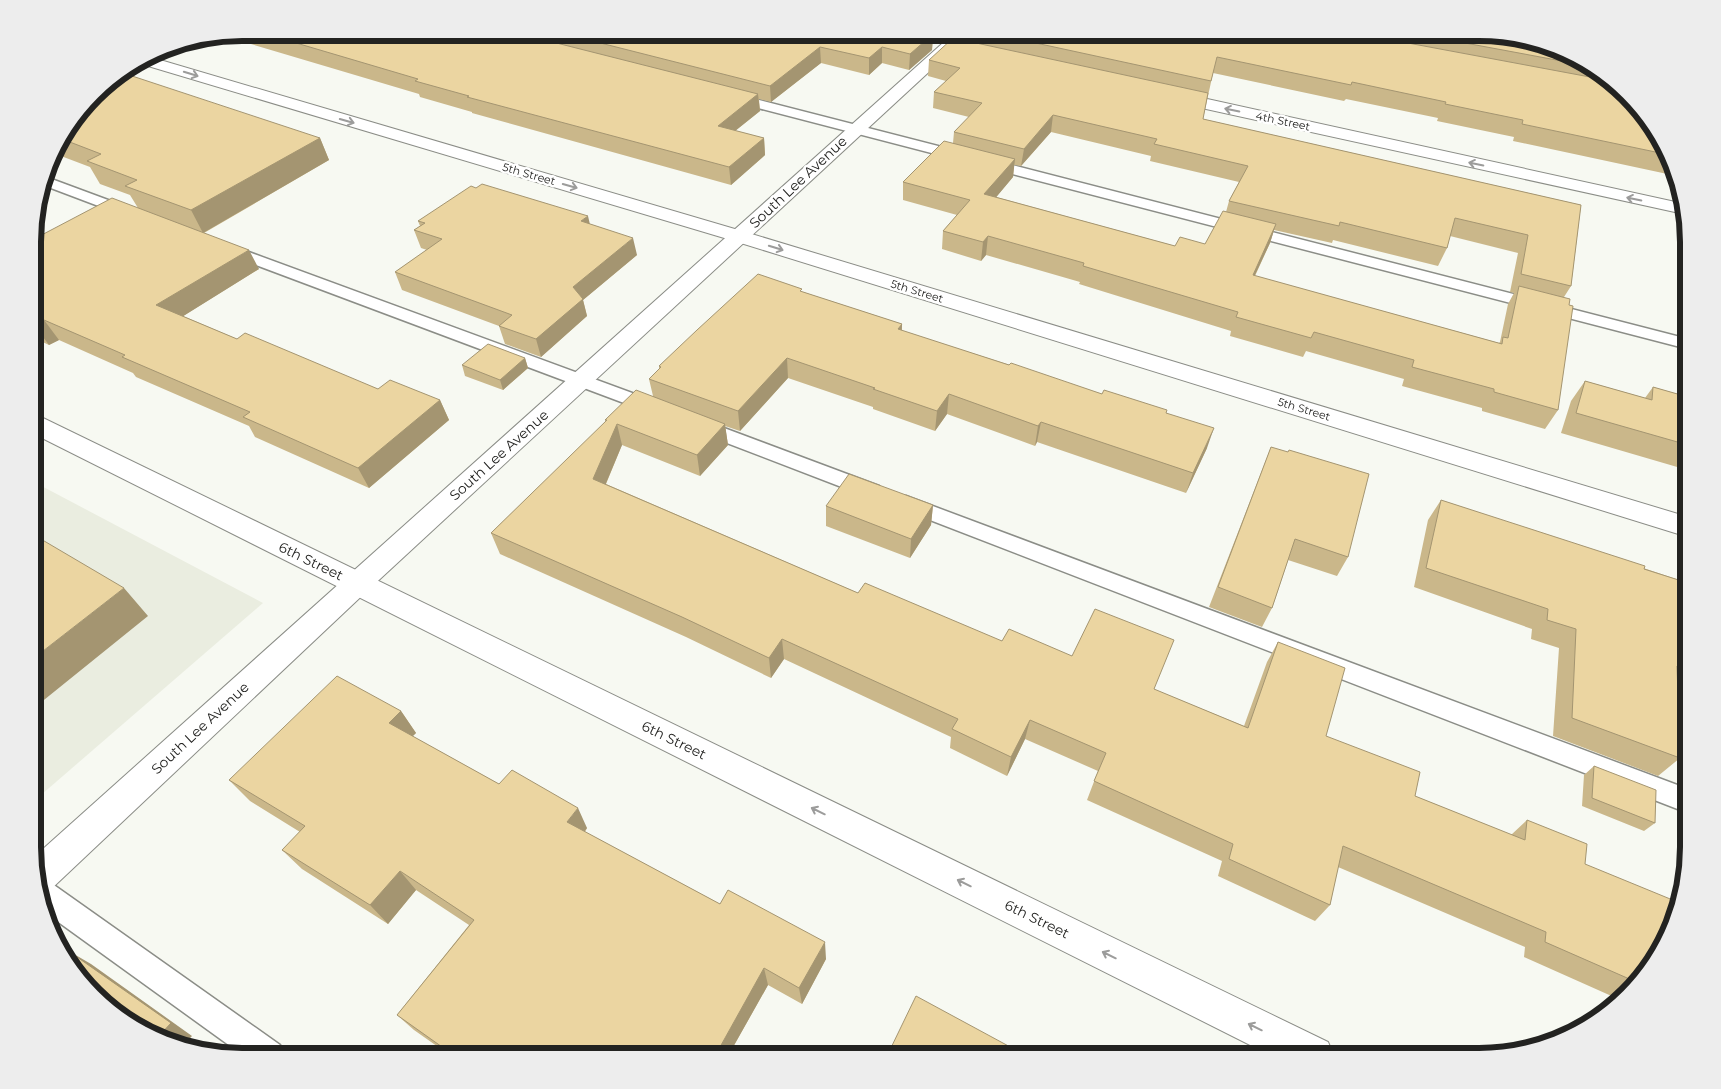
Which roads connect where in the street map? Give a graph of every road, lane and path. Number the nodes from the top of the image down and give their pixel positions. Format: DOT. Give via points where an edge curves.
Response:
graph roads {
  1 [pos="951,43"];
  2 [pos="153,63"];
  3 [pos="720,94"];
  4 [pos="1160,94"];
  5 [pos="855,128"];
  6 [pos="50,183"];
  7 [pos="1677,208"];
  8 [pos="151,220"];
  9 [pos="738,236"];
  10 [pos="207,241"];
  11 [pos="1680,342"];
  12 [pos="581,380"];
  13 [pos="41,427"];
  14 [pos="1680,525"];
  15 [pos="357,583"];
  16 [pos="1680,798"];
  17 [pos="43,873"];
  18 [pos="48,897"];
  19 [pos="258,1048"];
  20 [pos="1298,1048"];
  1 -- 5 [label="street, South Lee Avenue"];
  2 -- 9 [label="street, 5th Street, one-way"];
  3 -- 5 [label="lane"];
  7 -- 4 [label="street, 4th Street, one-way"];
  5 -- 9 [label="street, South Lee Avenue"];
  5 -- 11 [label="lane"];
  6 -- 8 [label="lane"];
  9 -- 12 [label="street, South Lee Avenue"];
  9 -- 14 [label="street, 5th Street, one-way"];
  10 -- 12 [label="lane"];
  12 -- 15 [label="street, South Lee Avenue"];
  12 -- 16 [label="lane"];
  13 -- 15 [label="street, 6th Street"];
  15 -- 17 [label="street, South Lee Avenue"];
  20 -- 15 [label="street, 6th Street, one-way"];
  18 -- 19 [label="lane"];
}
